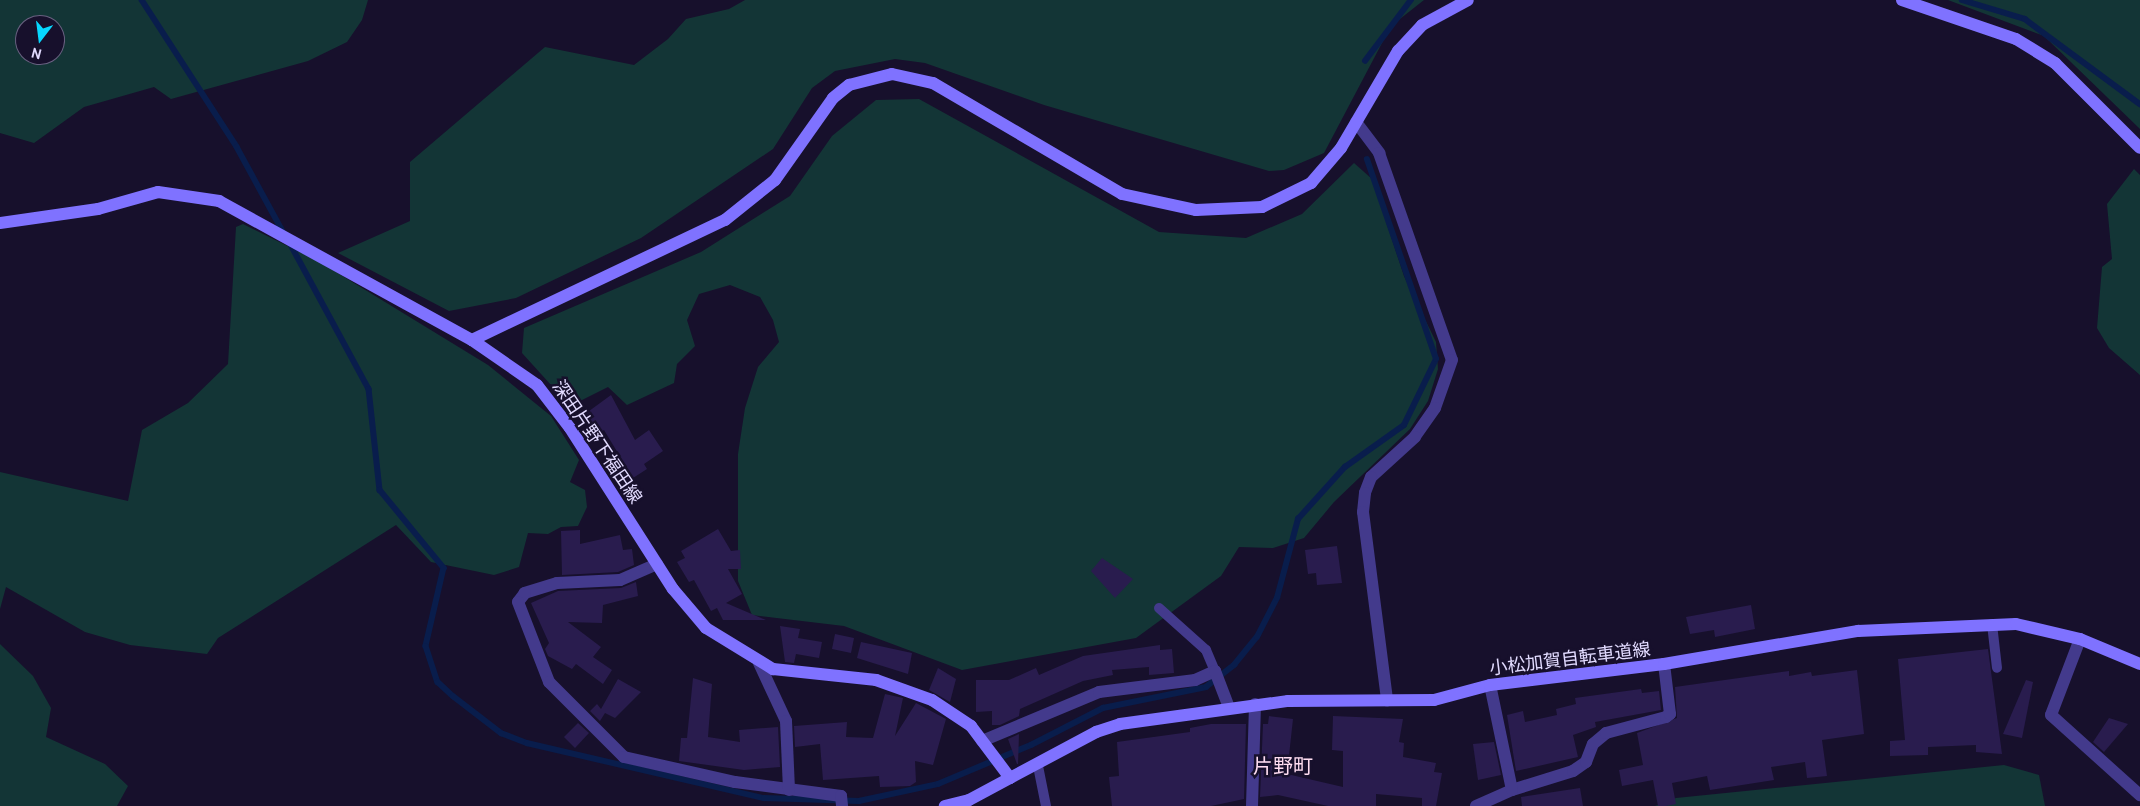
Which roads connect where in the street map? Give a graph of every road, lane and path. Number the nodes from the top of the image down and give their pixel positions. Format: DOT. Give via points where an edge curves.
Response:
graph roads {
  1 [pos="1468,0"];
  2 [pos="1902,0"];
  3 [pos="1356,122"];
  4 [pos="2140,148"];
  5 [pos="0,224"];
  6 [pos="472,340"];
  7 [pos="657,564"];
  8 [pos="1160,608"];
  9 [pos="1992,624"];
  10 [pos="2080,639"];
  11 [pos="759,663"];
  12 [pos="1664,664"];
  13 [pos="2140,664"];
  14 [pos="1997,668"];
  15 [pos="1215,671"];
  16 [pos="1490,685"];
  17 [pos="1387,700"];
  18 [pos="1255,704"];
  19 [pos="1229,708"];
  20 [pos="982,741"];
  21 [pos="1038,766"];
  22 [pos="1010,778"];
  23 [pos="789,790"];
  24 [pos="1512,790"];
  25 [pos="2140,795"];
  26 [pos="842,806"];
  27 [pos="945,806"];
  28 [pos="1046,806"];
  29 [pos="1252,806"];
  30 [pos="1476,806"];
  1 -- 3 [label="main road" via="1422,25 1398,51"];
  2 -- 4 [label="main road" via="2016,39 2055,63"];
  3 -- 6 [label="main road" via="1311,183 1287,196 1262,207 1189,209 1122,194 934,83 892,74 873,77 833,98 775,180 731,216"];
  3 -- 17 [label="street" via="1379,153 1452,360 1430,415 1416,437 1371,478 1365,493 1363,512"];
  5 -- 6 [label="main road, 深田片野下福田線" via="98,209 158,192 218,201"];
  6 -- 7 [label="main road, 深田片野下福田線" via="537,385 570,428"];
  7 -- 11 [label="main road, 深田片野下福田線" via="706,628"];
  7 -- 23 [label="street" via="638,575 599,584 536,586 521,598 518,602 529,638 549,682 624,756"];
  8 -- 15 [label="lane" via="1206,650"];
  9 -- 10 [label="main road, 小松加賀自転車道線" via="2016,624"];
  9 -- 12 [label="main road, 小松加賀自転車道線" via="1858,631"];
  9 -- 14 [label="lane"];
  10 -- 13 [label="main road, 小松加賀自転車道線"];
  10 -- 25 [label="street" via="2051,715"];
  11 -- 20 [label="main road, 深田片野下福田線" via="800,673 852,675 905,690 951,710 972,726"];
  11 -- 23 [label="street" via="786,721"];
  12 -- 16 [label="main road, 小松加賀自転車道線"];
  12 -- 24 [label="street" via="1670,714 1606,733 1593,744 1586,762 1573,771"];
  15 -- 19 [label="street"];
  15 -- 20 [label="street" via="1195,680 1099,692"];
  16 -- 17 [label="main road, 小松加賀自転車道線" via="1434,700"];
  16 -- 24 [label="street"];
  17 -- 18 [label="main road, 小松加賀自転車道線"];
  18 -- 19 [label="main road, 小松加賀自転車道線"];
  18 -- 29 [label="street"];
  19 -- 21 [label="main road, 小松加賀自転車道線" via="1120,724 1096,732"];
  20 -- 22 [label="main road, 深田片野下福田線"];
  21 -- 22 [label="main road, 小松加賀自転車道線"];
  21 -- 28 [label="lane"];
  22 -- 27 [label="main road" via="969,800"];
  23 -- 26 [label="street" via="841,796"];
  24 -- 30 [label="street"];
}
